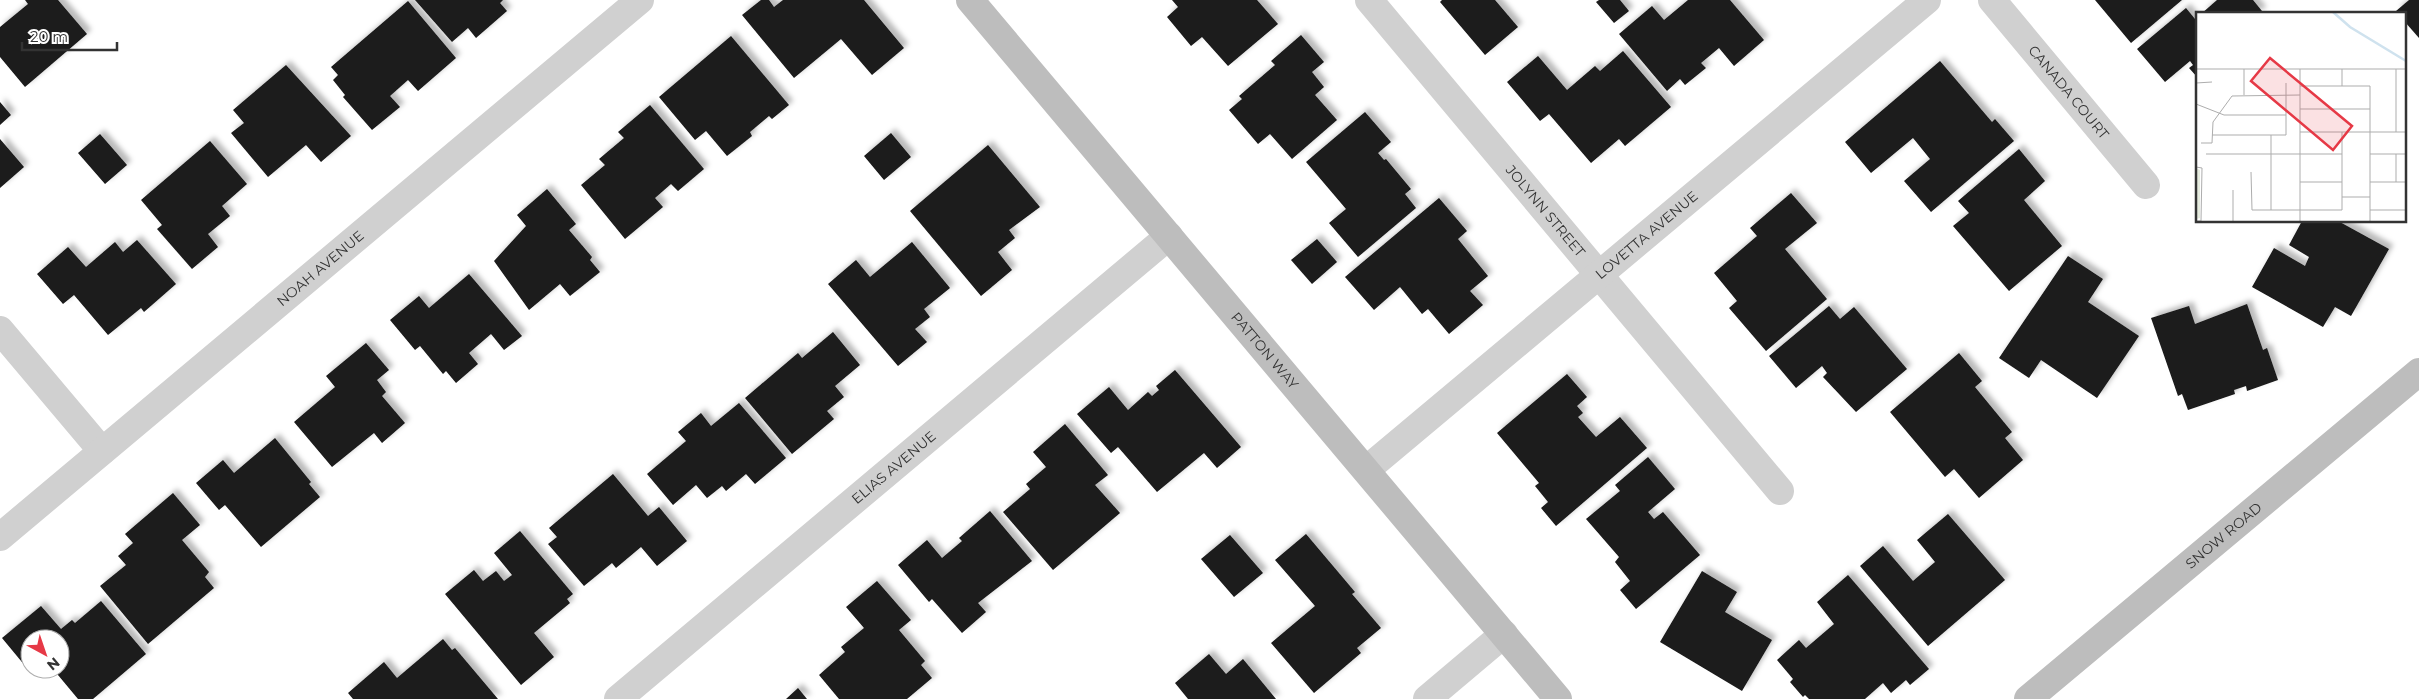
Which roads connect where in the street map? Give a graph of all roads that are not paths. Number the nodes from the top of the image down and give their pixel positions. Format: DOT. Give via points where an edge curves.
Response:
graph roads {
  1 [pos="640,0"];
  2 [pos="970,0"];
  3 [pos="1370,0"];
  4 [pos="1927,0"];
  5 [pos="1992,0"];
  6 [pos="2146,185"];
  7 [pos="1169,236"];
  8 [pos="1599,274"];
  9 [pos="0,330"];
  10 [pos="2419,372"];
  11 [pos="102,451"];
  12 [pos="1366,470"];
  13 [pos="1780,491"];
  14 [pos="0,537"];
  15 [pos="1504,634"];
  16 [pos="618,699"];
  17 [pos="1427,699"];
  18 [pos="1558,699"];
  19 [pos="2028,699"];
  1 -- 11 [label="street, NOAH AVENUE"];
  2 -- 7 [label="street, PATTON WAY"];
  3 -- 8 [label="street, JOLYNN STREET"];
  4 -- 8 [label="street, LOVETTA AVENUE"];
  5 -- 6 [label="street, CANADA COURT"];
  7 -- 12 [label="street, PATTON WAY"];
  7 -- 16 [label="street, ELIAS AVENUE"];
  8 -- 12 [label="street, LOVETTA AVENUE"];
  8 -- 13 [label="street, JOLYNN STREET"];
  9 -- 11 [label="street"];
  10 -- 19 [label="street, SNOW ROAD"];
  11 -- 14 [label="street, NOAH AVENUE"];
  12 -- 15 [label="street, PATTON WAY"];
  15 -- 17 [label="street"];
  15 -- 18 [label="street, PATTON WAY"];
}
